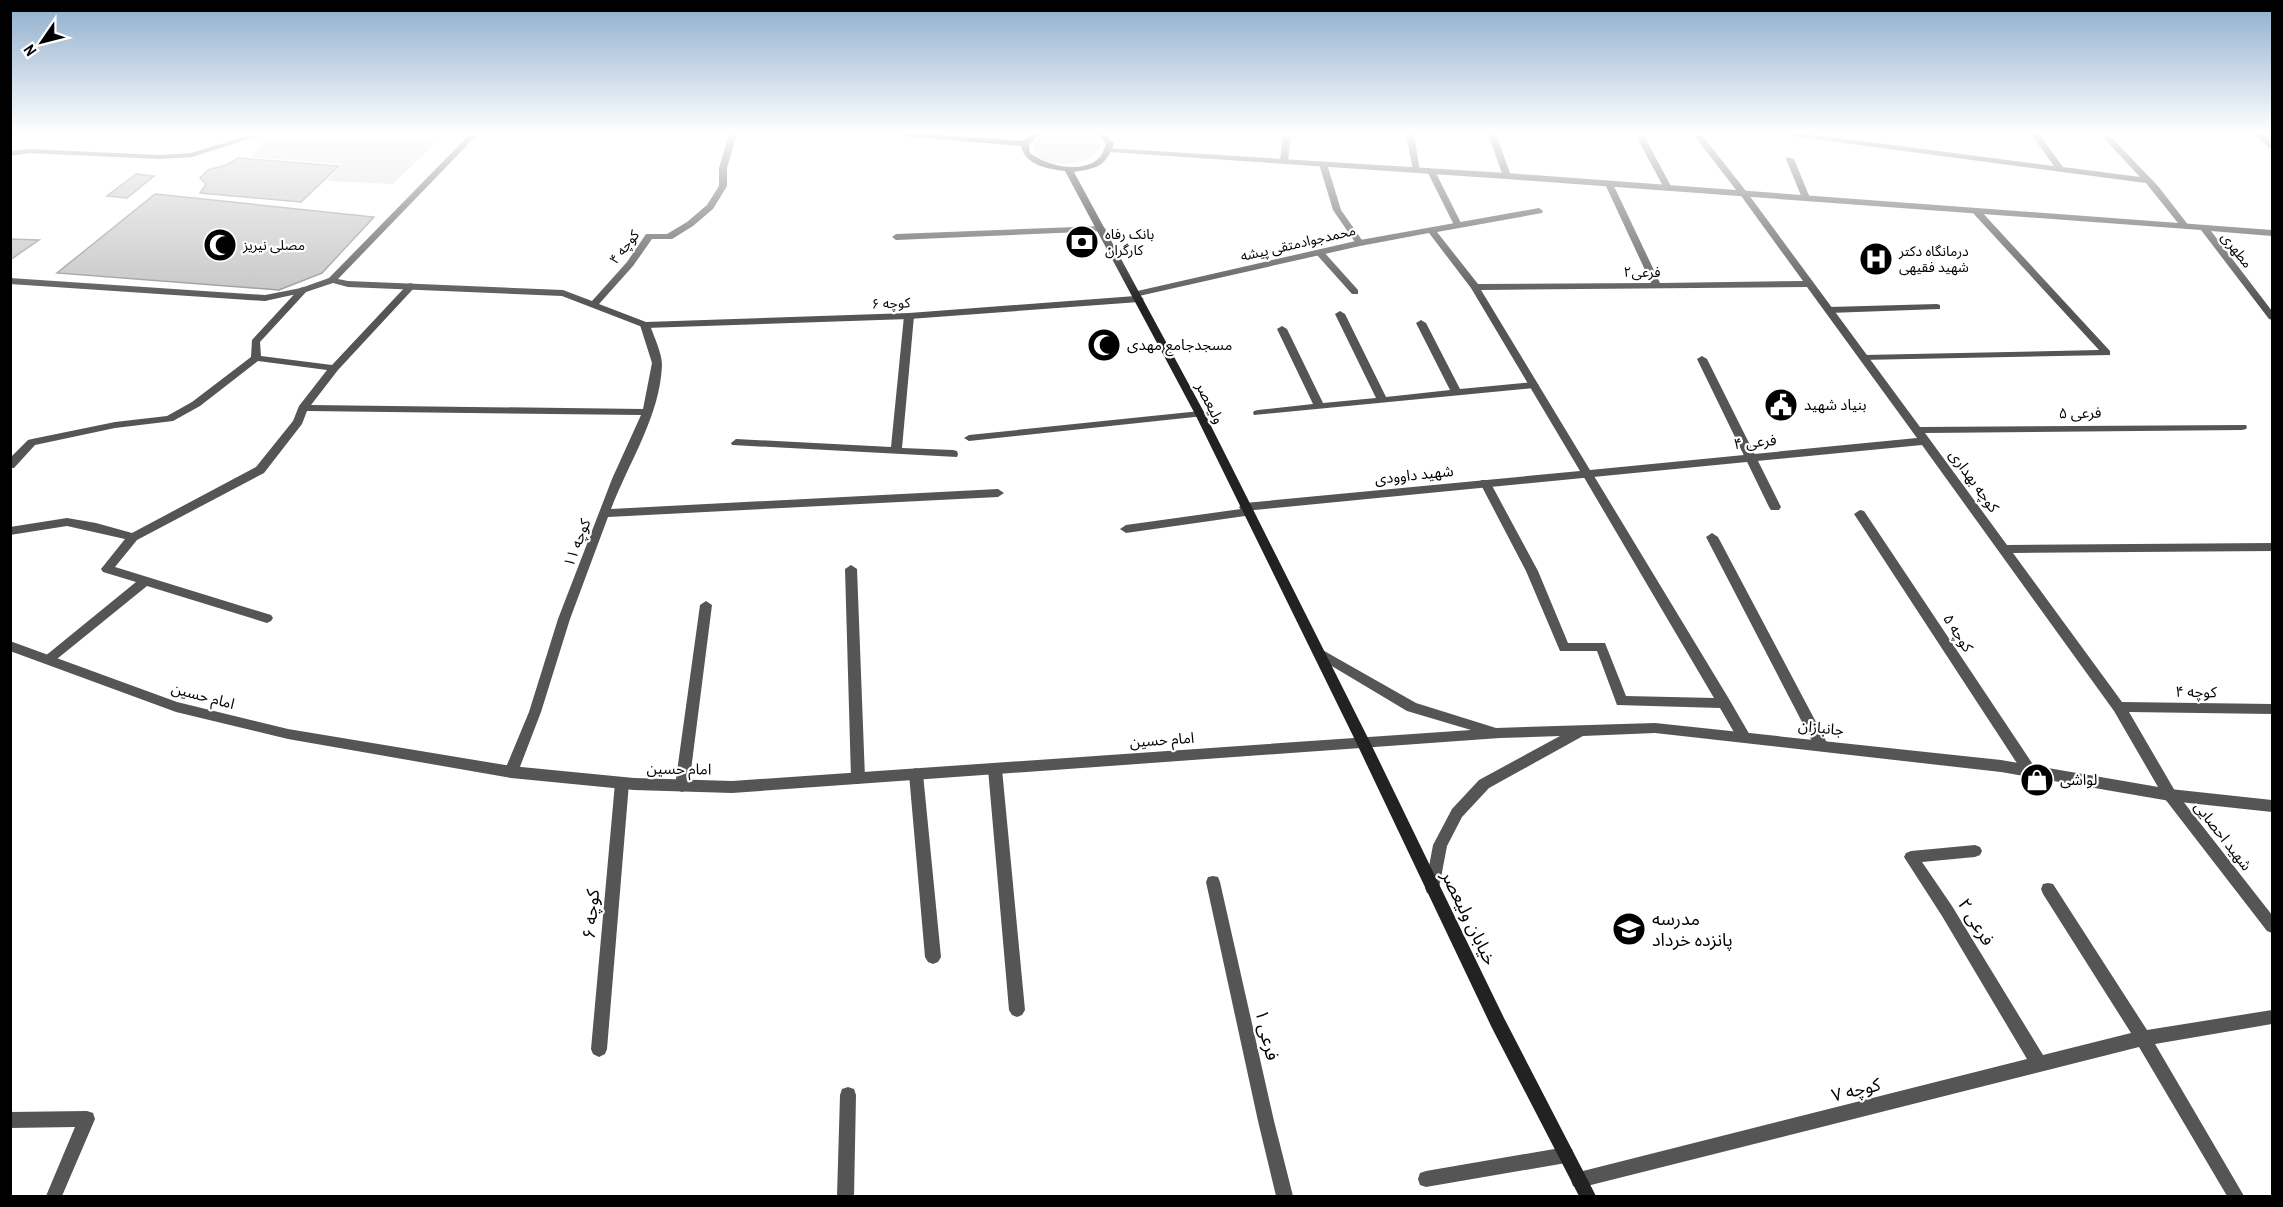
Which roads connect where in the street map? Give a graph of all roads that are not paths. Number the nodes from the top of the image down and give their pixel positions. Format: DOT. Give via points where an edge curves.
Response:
graph roads {
  1 [pos="419,190"];
  2 [pos="720,190"];
  3 [pos="1080,190"];
  4 [pos="1331,190"];
  5 [pos="1441,190"];
  6 [pos="1612,190"];
  7 [pos="1703,190"];
  8 [pos="1741,190"];
  9 [pos="1803,190"];
  10 [pos="2156,190"];
  11 [pos="1743,193"];
  12 [pos="1806,198"];
  13 [pos="1539,211"];
  14 [pos="1976,211"];
  15 [pos="1458,225"];
  16 [pos="2185,226"];
  17 [pos="2203,228"];
  18 [pos="1102,229"];
  19 [pos="1430,229"];
  20 [pos="2272,233"];
  21 [pos="896,237"];
  22 [pos="1360,243"];
  23 [pos="1320,253"];
  24 [pos="332,280"];
  25 [pos="10,281"];
  26 [pos="1810,284"];
  27 [pos="1657,285"];
  28 [pos="411,286"];
  29 [pos="1475,286"];
  30 [pos="303,290"];
  31 [pos="1355,292"];
  32 [pos="1137,297"];
  33 [pos="594,304"];
  34 [pos="1937,307"];
  35 [pos="1829,310"];
  36 [pos="1340,314"];
  37 [pos="909,316"];
  38 [pos="2272,317"];
  39 [pos="1422,324"];
  40 [pos="645,325"];
  41 [pos="1282,329"];
  42 [pos="256,358"];
  43 [pos="1864,358"];
  44 [pos="1702,359"];
  45 [pos="334,368"];
  46 [pos="1534,384"];
  47 [pos="1456,392"];
  48 [pos="1382,400"];
  49 [pos="1319,406"];
  50 [pos="303,408"];
  51 [pos="647,412"];
  52 [pos="1258,412"];
  53 [pos="1200,414"];
  54 [pos="2242,427"];
  55 [pos="1918,430"];
  56 [pos="969,438"];
  57 [pos="1926,441"];
  58 [pos="736,443"];
  59 [pos="896,451"];
  60 [pos="953,454"];
  61 [pos="1751,458"];
  62 [pos="10,465"];
  63 [pos="1587,474"];
  64 [pos="1485,483"];
  65 [pos="998,493"];
  66 [pos="1776,507"];
  67 [pos="1246,509"];
  68 [pos="605,513"];
  69 [pos="1860,514"];
  70 [pos="1126,529"];
  71 [pos="10,531"];
  72 [pos="133,537"];
  73 [pos="1712,537"];
  74 [pos="2272,547"];
  75 [pos="2006,549"];
  76 [pos="851,569"];
  77 [pos="145,581"];
  78 [pos="706,605"];
  79 [pos="267,618"];
  80 [pos="10,646"];
  81 [pos="1319,653"];
  82 [pos="48,660"];
  83 [pos="1724,702"];
  84 [pos="2120,707"];
  85 [pos="2272,709"];
  86 [pos="1582,730"];
  87 [pos="1500,733"];
  88 [pos="1744,737"];
  89 [pos="1363,742"];
  90 [pos="1821,745"];
  91 [pos="995,769"];
  92 [pos="2029,770"];
  93 [pos="511,772"];
  94 [pos="916,774"];
  95 [pos="858,778"];
  96 [pos="622,783"];
  97 [pos="682,786"];
  98 [pos="2170,795"];
  99 [pos="2272,806"];
  100 [pos="1975,851"];
  101 [pos="1213,882"];
  102 [pos="1432,888"];
  103 [pos="2048,889"];
  104 [pos="2272,926"];
  105 [pos="933,957"];
  106 [pos="1017,1010"];
  107 [pos="2272,1017"];
  108 [pos="2143,1038"];
  109 [pos="599,1049"];
  110 [pos="2039,1064"];
  111 [pos="848,1095"];
  112 [pos="10,1120"];
  113 [pos="1566,1155"];
  114 [pos="1426,1179"];
  115 [pos="1578,1180"];
  116 [pos="54,1197"];
  117 [pos="845,1197"];
  118 [pos="1285,1197"];
  119 [pos="1588,1197"];
  120 [pos="2236,1197"];
  1 -- 24 [label="street"];
  2 -- 33 [label="street, کوچه ۴" via="710,207 690,224 669,237 649,236"];
  3 -- 18 [label="main road, ولیعصر"];
  4 -- 22 [label="street" via="1337,210"];
  5 -- 15 [label="street"];
  6 -- 27 [label="street"];
  7 -- 11 [label="street"];
  8 -- 11 [label="street, کوچه بهداری"];
  9 -- 12 [label="street"];
  10 -- 16 [label="street"];
  11 -- 12 [label="street"];
  11 -- 26 [label="street, کوچه بهداری"];
  12 -- 14 [label="street"];
  13 -- 15 [label="street, محمدجوادمتقی پیشه"];
  14 -- 16 [label="street"];
  14 -- 43 [label="street" via="2107,353"];
  15 -- 19 [label="street, محمدجوادمتقی پیشه"];
  16 -- 17 [label="street"];
  17 -- 20 [label="street"];
  17 -- 38 [label="street, مطهری"];
  18 -- 21 [label="street"];
  18 -- 32 [label="main road, ولیعصر"];
  19 -- 22 [label="street, محمدجوادمتقی پیشه"];
  19 -- 29 [label="street"];
  22 -- 23 [label="street, محمدجوادمتقی پیشه"];
  23 -- 31 [label="street"];
  23 -- 32 [label="street, محمدجوادمتقی پیشه"];
  24 -- 28 [label="street"];
  24 -- 30 [label="street"];
  25 -- 30 [label="street" via="265,298"];
  26 -- 27 [label="street, فرعی۲"];
  26 -- 35 [label="street, کوچه بهداری"];
  27 -- 29 [label="street, فرعی۲"];
  28 -- 33 [label="street" via="563,292"];
  28 -- 45 [label="street"];
  29 -- 46 [label="street"];
  30 -- 42 [label="street" via="255,342"];
  32 -- 37 [label="street, ۶ کوچه"];
  32 -- 53 [label="main road, ولیعصر"];
  33 -- 40 [label="street"];
  34 -- 35 [label="street"];
  35 -- 43 [label="street, کوچه بهداری"];
  36 -- 48 [label="street"];
  37 -- 40 [label="street, ۶ کوچه"];
  37 -- 59 [label="street"];
  39 -- 47 [label="street"];
  40 -- 51 [label="street, کوچه ۱۱" via="657,363"];
  41 -- 49 [label="street"];
  42 -- 45 [label="street"];
  42 -- 62 [label="street" via="196,404 169,418 32,442"];
  43 -- 55 [label="street, کوچه بهداری"];
  44 -- 61 [label="street"];
  45 -- 50 [label="street"];
  46 -- 47 [label="street"];
  46 -- 63 [label="street"];
  47 -- 48 [label="street"];
  48 -- 49 [label="street"];
  49 -- 52 [label="street"];
  50 -- 51 [label="street"];
  50 -- 72 [label="street" via="298,422 260,470"];
  51 -- 68 [label="street, کوچه ۱۱"];
  53 -- 56 [label="street"];
  53 -- 67 [label="main road, ولیعصر"];
  54 -- 55 [label="street, فرعی ۵"];
  55 -- 57 [label="street, کوچه بهداری"];
  57 -- 61 [label="street, فرعی ۴"];
  57 -- 75 [label="street, کوچه بهداری"];
  58 -- 59 [label="street"];
  59 -- 60 [label="street"];
  61 -- 63 [label="street, فرعی ۴"];
  61 -- 66 [label="street"];
  63 -- 64 [label="street, شهید داوودی"];
  63 -- 83 [label="street"];
  64 -- 67 [label="street, شهید داوودی"];
  64 -- 83 [label="street" via="1532,571 1564,648 1601,646 1622,701"];
  65 -- 68 [label="street"];
  67 -- 70 [label="street, شهید داوودی"];
  67 -- 81 [label="main road, ولیعصر"];
  68 -- 93 [label="street, کوچه ۱۱"];
  69 -- 92 [label="street, کوچه ۵"];
  71 -- 72 [label="street" via="67,522"];
  72 -- 77 [label="street" via="107,570"];
  73 -- 90 [label="street"];
  74 -- 75 [label="street"];
  75 -- 84 [label="street, کوچه بهداری"];
  76 -- 95 [label="street"];
  77 -- 79 [label="street"];
  77 -- 82 [label="street"];
  78 -- 97 [label="street"];
  80 -- 82 [label="street, امام حسین"];
  81 -- 87 [label="street" via="1412,707"];
  81 -- 89 [label="main road, خیابان ولیعصر"];
  82 -- 93 [label="street, امام حسین" via="177,707 221,718 288,734"];
  83 -- 88 [label="street"];
  84 -- 85 [label="street, کوچه ۴"];
  84 -- 98 [label="street, کوچه بهداری"];
  86 -- 87 [label="street, جانبازان"];
  86 -- 88 [label="street, جانبازان" via="1655,728"];
  86 -- 102 [label="street" via="1485,784 1457,813 1440,845"];
  87 -- 89 [label="street, جانبازان"];
  88 -- 90 [label="street, جانبازان"];
  89 -- 91 [label="street, امام حسین"];
  89 -- 102 [label="main road, خیابان ولیعصر"];
  90 -- 92 [label="street, جانبازان"];
  91 -- 94 [label="street, امام حسین"];
  91 -- 106 [label="street"];
  92 -- 98 [label="street, جانبازان"];
  93 -- 96 [label="street, امام حسین"];
  94 -- 95 [label="street, امام حسین"];
  94 -- 105 [label="street"];
  95 -- 97 [label="street, امام حسین" via="732,787"];
  96 -- 97 [label="street, امام حسین"];
  96 -- 109 [label="street, کوچه ۶"];
  98 -- 99 [label="street, جانبازان"];
  98 -- 104 [label="street, شهید احصایی"];
  100 -- 110 [label="street, فرعی ۲" via="1911,857"];
  101 -- 118 [label="street, فرعی ۱"];
  102 -- 113 [label="main road, خیابان ولیعصر"];
  103 -- 108 [label="street"];
  107 -- 108 [label="street, کوچه ۷"];
  108 -- 110 [label="street, کوچه ۷"];
  108 -- 120 [label="street"];
  110 -- 115 [label="street, کوچه ۷"];
  111 -- 117 [label="street"];
  112 -- 116 [label="street" via="87,1119"];
  113 -- 114 [label="street"];
  113 -- 115 [label="main road, خیابان ولیعصر"];
  115 -- 119 [label="main road, خیابان ولیعصر"];
}
